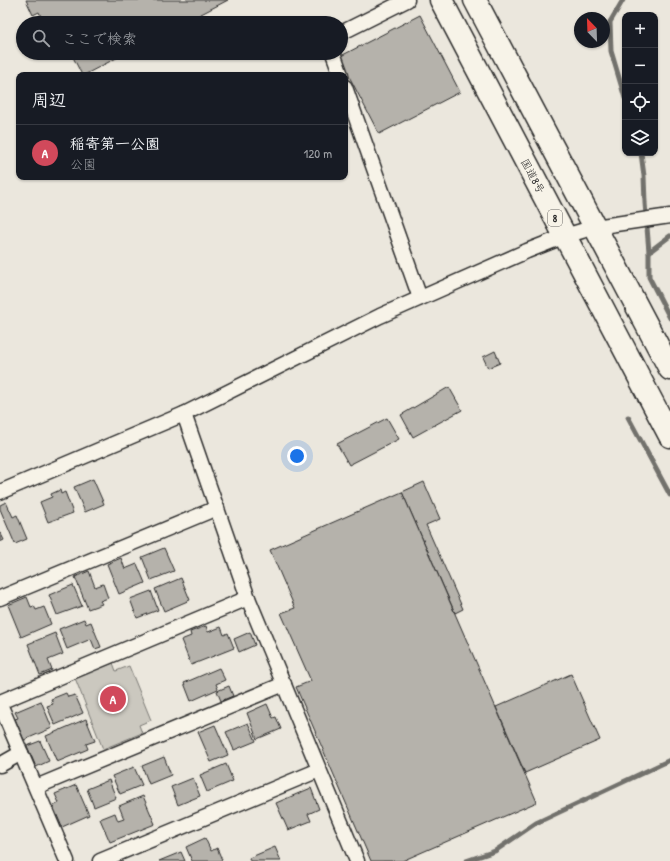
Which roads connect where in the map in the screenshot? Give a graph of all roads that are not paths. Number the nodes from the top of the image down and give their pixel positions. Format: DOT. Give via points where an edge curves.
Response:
graph roads {
  1 [pos="407,0"];
  2 [pos="441,0"];
  3 [pos="476,0"];
  4 [pos="348,30"];
  5 [pos="336,60"];
  6 [pos="340,72"];
  7 [pos="348,95"];
  8 [pos="670,216"];
  9 [pos="595,227"];
  10 [pos="565,236"];
  11 [pos="420,298"];
  12 [pos="670,370"];
  13 [pos="184,414"];
  14 [pos="670,436"];
  15 [pos="0,492"];
  16 [pos="217,508"];
  17 [pos="0,598"];
  18 [pos="248,598"];
  19 [pos="284,684"];
  20 [pos="0,703"];
  21 [pos="21,753"];
  22 [pos="0,765"];
  23 [pos="319,770"];
  24 [pos="36,788"];
  25 [pos="352,860"];
  26 [pos="67,861"];
  27 [pos="100,861"];
  1 -- 4 [label="street"];
  2 -- 10 [label="highway, 国道8号 / 8"];
  3 -- 9 [label="highway"];
  5 -- 6 [label="street"];
  7 -- 11 [label="street"];
  8 -- 9 [label="street"];
  9 -- 10 [label="street"];
  9 -- 12 [label="highway"];
  10 -- 11 [label="street"];
  10 -- 14 [label="highway, 国道8号 / 8"];
  11 -- 13 [label="street"];
  13 -- 15 [label="street"];
  13 -- 16 [label="street"];
  16 -- 17 [label="street"];
  16 -- 18 [label="street"];
  18 -- 19 [label="street"];
  18 -- 20 [label="street"];
  19 -- 23 [label="street"];
  19 -- 24 [label="street"];
  20 -- 21 [label="street"];
  21 -- 22 [label="street"];
  21 -- 24 [label="street"];
  23 -- 25 [label="street"];
  23 -- 27 [label="street"];
  24 -- 26 [label="street"];
}
